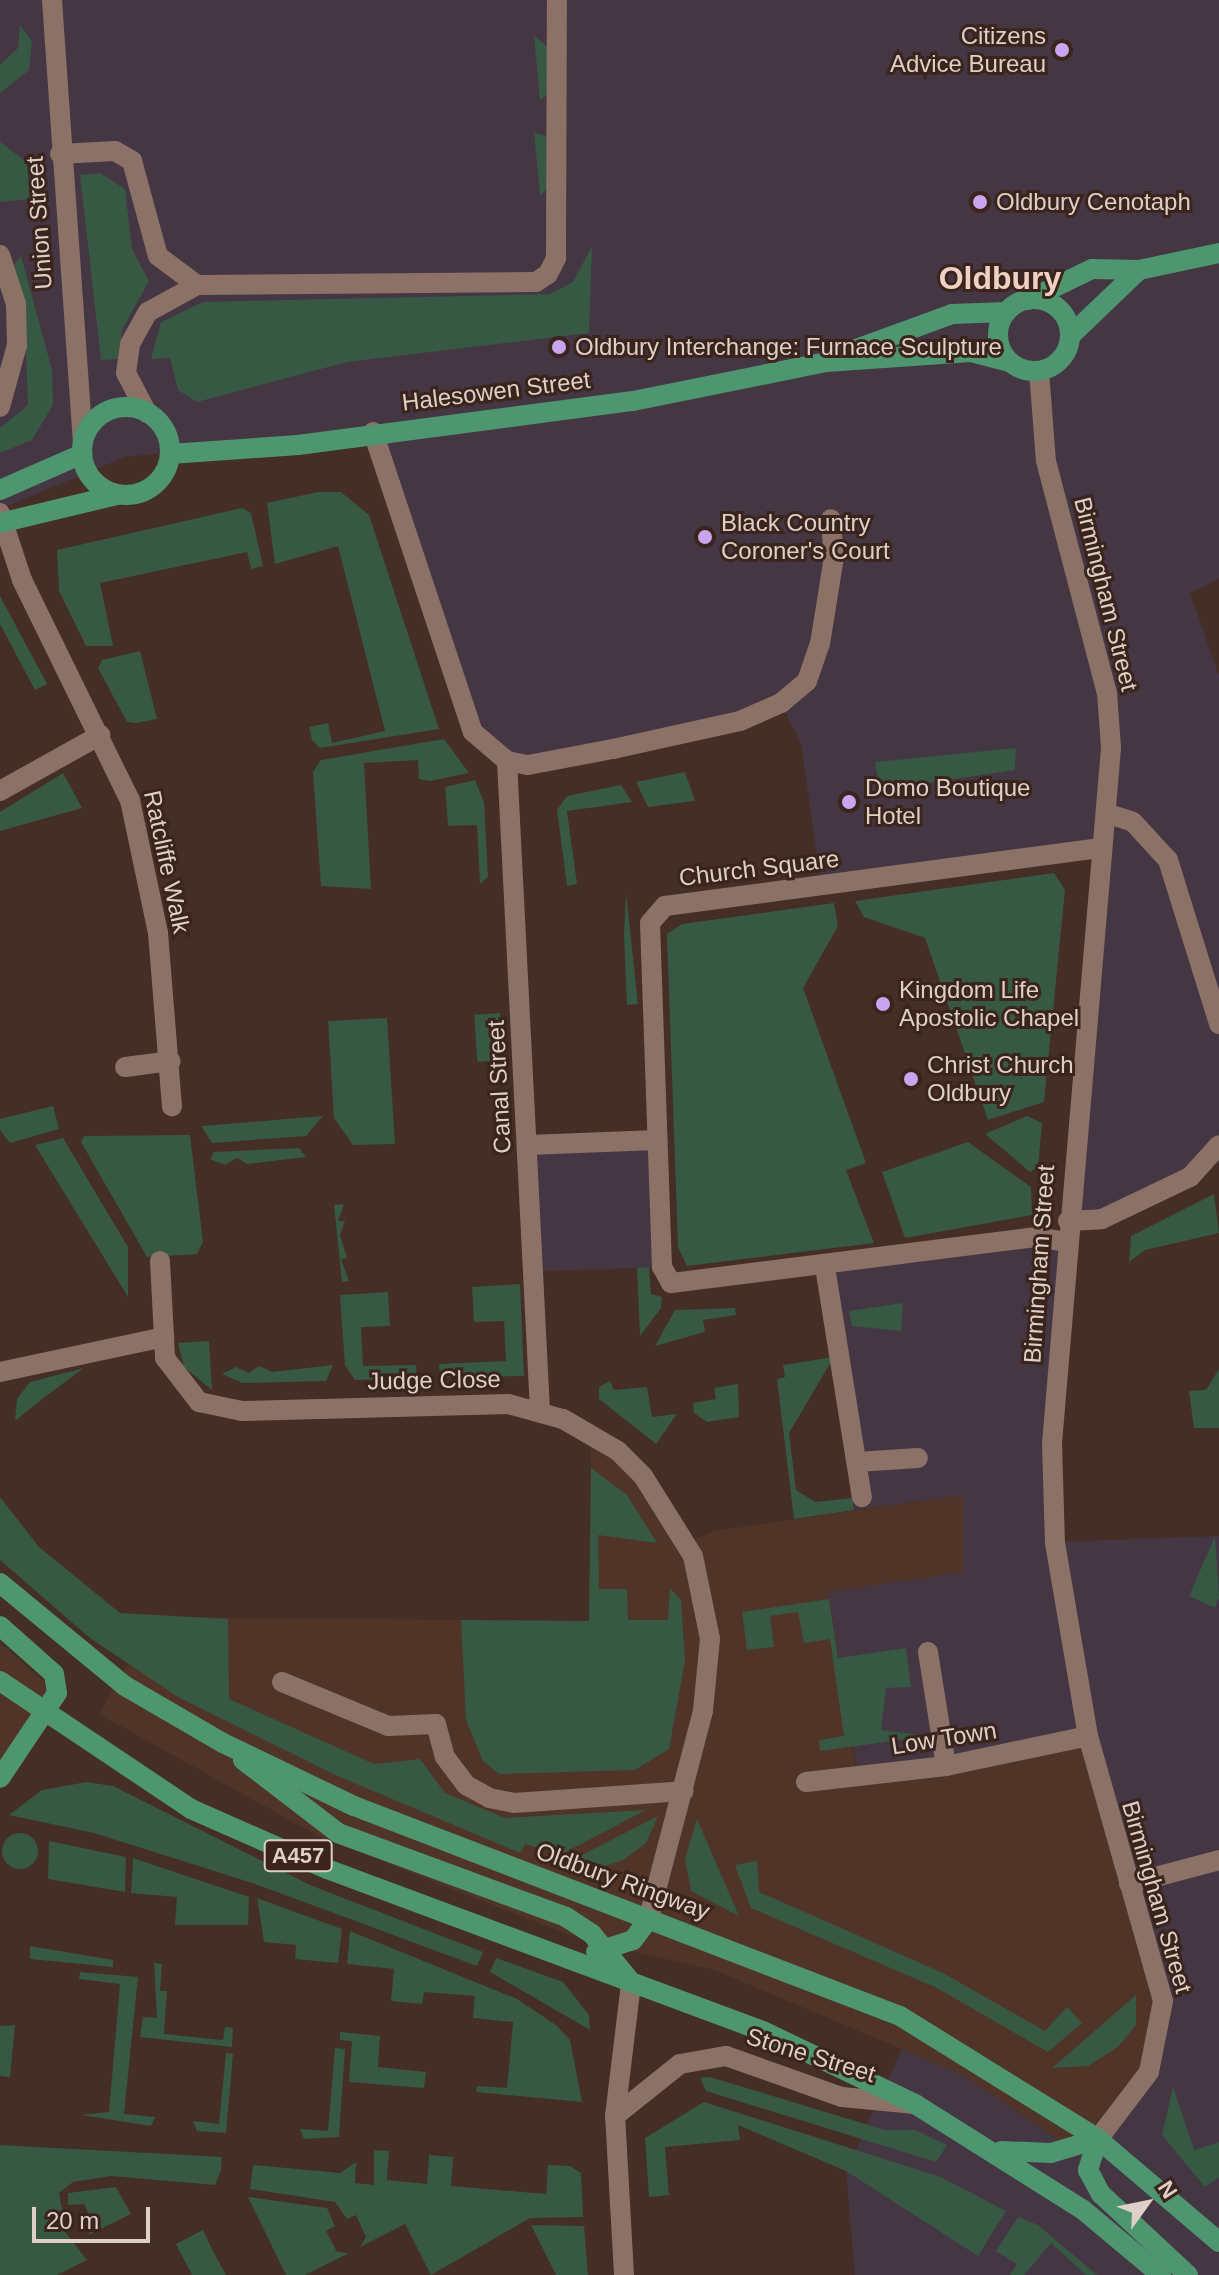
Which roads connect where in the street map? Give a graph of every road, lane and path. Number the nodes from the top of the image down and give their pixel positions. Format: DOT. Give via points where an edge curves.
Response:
graph roads {
  1 [pos="52,0"];
  2 [pos="557,0"];
  3 [pos="60,154"];
  4 [pos="1219,253"];
  5 [pos="0,255"];
  6 [pos="1139,270"];
  7 [pos="197,285"];
  8 [pos="3,292"];
  9 [pos="1028,300"];
  10 [pos="1006,312"];
  11 [pos="1070,336"];
  12 [pos="3,361"];
  13 [pos="826,362"];
  14 [pos="1010,362"];
  15 [pos="1039,371"];
  16 [pos="0,407"];
  17 [pos="147,413"];
  18 [pos="373,432"];
  19 [pos="82,448"];
  20 [pos="170,454"];
  21 [pos="0,490"];
  22 [pos="117,495"];
  23 [pos="831,519"];
  24 [pos="1,520"];
  25 [pos="100,735"];
  26 [pos="507,761"];
  27 [pos="0,791"];
  28 [pos="1106,813"];
  29 [pos="1101,848"];
  30 [pos="1219,1024"];
  31 [pos="171,1061"];
  32 [pos="125,1067"];
  33 [pos="172,1106"];
  34 [pos="657,1140"];
  35 [pos="528,1145"];
  36 [pos="1219,1145"];
  37 [pos="1068,1221"];
  38 [pos="1067,1242"];
  39 [pos="160,1261"];
  40 [pos="825,1267"];
  41 [pos="164,1337"];
  42 [pos="0,1372"];
  43 [pos="540,1410"];
  44 [pos="918,1458"];
  45 [pos="857,1462"];
  46 [pos="862,1497"];
  47 [pos="0,1583"];
  48 [pos="0,1626"];
  49 [pos="928,1652"];
  50 [pos="0,1681"];
  51 [pos="282,1682"];
  52 [pos="47,1717"];
  53 [pos="1088,1736"];
  54 [pos="225,1744"];
  55 [pos="946,1766"];
  56 [pos="0,1778"];
  57 [pos="806,1782"];
  58 [pos="684,1791"];
  59 [pos="1219,1860"];
  60 [pos="1129,1884"];
  61 [pos="648,1920"];
  62 [pos="606,1949"];
  63 [pos="566,1959"];
  64 [pos="631,1983"];
  65 [pos="915,2104"];
  66 [pos="615,2116"];
  67 [pos="1098,2139"];
  68 [pos="990,2147"];
  69 [pos="1219,2242"];
  70 [pos="624,2275"];
  71 [pos="1161,2275"];
  72 [pos="1188,2275"];
  1 -- 3 [label="street, Union Street"];
  2 -- 7 [label="street" via="556,258 548,274 536,282"];
  3 -- 7 [label="street" via="115,151 132,161 158,256"];
  3 -- 19 [label="street, Union Street"];
  4 -- 6 [label="main road"];
  5 -- 8 [label="street"];
  6 -- 9 [label="main road" via="1092,269"];
  6 -- 11 [label="main road" via="1097,303"];
  7 -- 17 [label="street" via="148,312 130,344 126,373"];
  8 -- 12 [label="street" via="16,304 17,345"];
  9 -- 10 [label="main road"];
  9 -- 11 [label="main road" via="1060,311"];
  10 -- 13 [label="main road, Halesowen Street" via="930,320"];
  10 -- 14 [label="main road" via="998,338"];
  11 -- 15 [label="main road" via="1057,363"];
  12 -- 16 [label="street"];
  13 -- 14 [label="main road, Halesowen Street" via="971,352"];
  13 -- 18 [label="main road, Halesowen Street" via="633,401"];
  14 -- 15 [label="main road"];
  15 -- 28 [label="street, Birmingham Street" via="1046,461 1107,693"];
  17 -- 19 [label="main road" via="105,412"];
  17 -- 20 [label="main road" via="162,426"];
  18 -- 20 [label="main road, Halesowen Street"];
  18 -- 26 [label="street" via="473,732"];
  19 -- 21 [label="main road"];
  19 -- 22 [label="main road" via="96,483"];
  20 -- 22 [label="main road" via="151,488"];
  22 -- 24 [label="main road"];
  23 -- 26 [label="street" via="834,557 820,644 807,681 781,703 740,721 613,749 528,765"];
  24 -- 25 [label="street, Ratcliffe Walk" via="22,580"];
  25 -- 27 [label="street"];
  25 -- 31 [label="street, Ratcliffe Walk" via="141,841"];
  26 -- 35 [label="street, Canal Street"];
  28 -- 29 [label="street, Birmingham Street"];
  28 -- 30 [label="street" via="1133,822 1168,860"];
  29 -- 34 [label="street, Church Square" via="658,908 650,923"];
  29 -- 37 [label="street, Birmingham Street"];
  31 -- 32 [label="street"];
  31 -- 33 [label="street, Ratcliffe Walk"];
  34 -- 35 [label="street"];
  34 -- 40 [label="street, Church Square" via="662,1267 671,1283"];
  35 -- 43 [label="street, Canal Street"];
  36 -- 37 [label="street" via="1190,1177 1102,1219"];
  37 -- 38 [label="street, Birmingham Street"];
  38 -- 40 [label="street, Church Square" via="1036,1237"];
  38 -- 53 [label="street, Birmingham Street" via="1052,1443 1055,1528"];
  39 -- 41 [label="street, Judge Close"];
  40 -- 45 [label="street"];
  41 -- 42 [label="street"];
  41 -- 43 [label="street, Judge Close" via="165,1358 183,1390 218,1406 477,1403"];
  43 -- 58 [label="street, Judge Close" via="618,1451 643,1476 693,1556 710,1639 703,1711"];
  44 -- 45 [label="street"];
  45 -- 46 [label="street"];
  47 -- 54 [label="main road, Oldbury Ringway" via="125,1686"];
  48 -- 52 [label="main road" via="54,1674 57,1693"];
  49 -- 55 [label="street"];
  50 -- 52 [label="main road, A457"];
  51 -- 58 [label="street" via="388,1726 436,1724 445,1757 466,1785 514,1803"];
  52 -- 56 [label="main road"];
  52 -- 63 [label="main road, A457" via="191,1809"];
  53 -- 55 [label="street, Low Town"];
  53 -- 60 [label="street, Birmingham Street"];
  54 -- 61 [label="main road, Oldbury Ringway" via="354,1806"];
  54 -- 62 [label="main road" via="338,1833 566,1917"];
  55 -- 57 [label="street, Low Town"];
  58 -- 61 [label="street, Judge Close"];
  59 -- 60 [label="street"];
  60 -- 67 [label="street, Birmingham Street" via="1163,2001 1160,2035 1149,2072"];
  61 -- 62 [label="main road" via="633,1940"];
  61 -- 67 [label="main road, Oldbury Ringway" via="900,2016"];
  62 -- 63 [label="main road"];
  62 -- 64 [label="main road"];
  63 -- 64 [label="main road, A457"];
  64 -- 65 [label="main road, A457" via="765,2032"];
  64 -- 66 [label="street"];
  65 -- 66 [label="street, Stone Street" via="842,2097 726,2056 680,2064"];
  65 -- 68 [label="main road, A457"];
  66 -- 70 [label="street"];
  67 -- 68 [label="main road" via="1021,2157"];
  67 -- 69 [label="main road, Oldbury Ringway"];
  67 -- 72 [label="main road" via="1088,2170 1101,2194"];
  68 -- 71 [label="main road, A457" via="1082,2209"];
}
